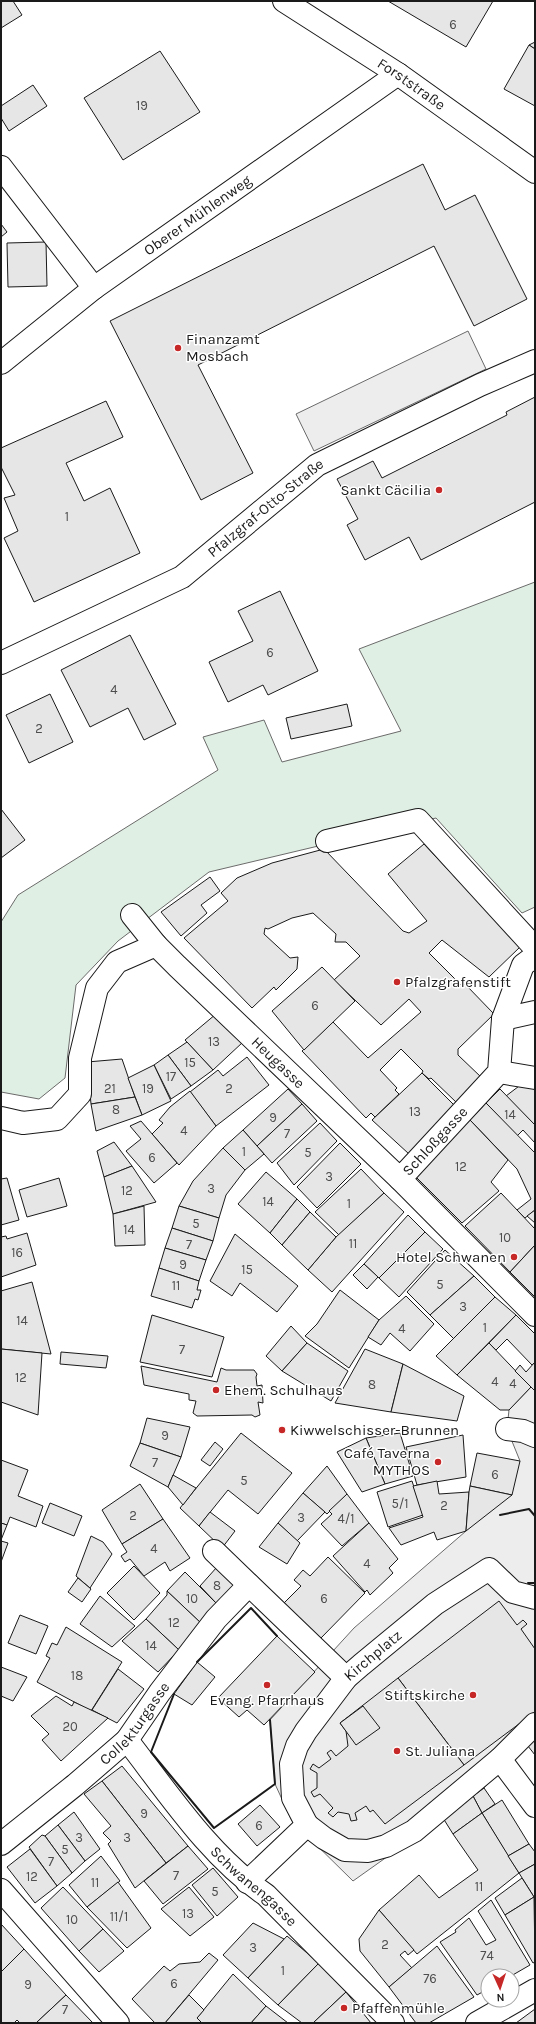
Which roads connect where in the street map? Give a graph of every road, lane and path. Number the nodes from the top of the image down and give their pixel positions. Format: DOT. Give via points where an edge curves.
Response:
graph roads {
  1 [pos="284,1"];
  2 [pos="398,74"];
  3 [pos="2,168"];
  4 [pos="535,172"];
  5 [pos="94,288"];
  6 [pos="535,362"];
  7 [pos="1,363"];
  8 [pos="1,664"];
  9 [pos="327,841"];
  10 [pos="132,915"];
  11 [pos="156,945"];
  12 [pos="535,948"];
  13 [pos="535,956"];
  14 [pos="535,1012"];
  15 [pos="503,1019"];
  16 [pos="499,1072"];
  17 [pos="535,1078"];
  18 [pos="1,1118"];
  19 [pos="400,1179"];
  20 [pos="535,1315"];
  21 [pos="507,1429"];
  22 [pos="535,1436"];
  23 [pos="214,1552"];
  24 [pos="248,1585"];
  25 [pos="535,1598"];
  26 [pos="346,1678"];
  27 [pos="535,1724"];
  28 [pos="127,1740"];
  29 [pos="500,1759"];
  30 [pos="535,1806"];
  31 [pos="307,1825"];
  32 [pos="1,1844"];
  33 [pos="247,1882"];
  34 [pos="1,1890"];
  35 [pos="535,1990"];
  36 [pos="118,2023"];
  37 [pos="393,2023"];
  38 [pos="477,2023"];
  1 -- 2 [label="street, Forststraße"];
  2 -- 4 [label="street, Forststraße"];
  2 -- 5 [label="street, Oberer Mühlenweg"];
  3 -- 5 [label="street"];
  5 -- 7 [label="street, Oberer Mühlenweg"];
  6 -- 8 [label="street, Pfalzgraf-Otto-Straße" via="480,385 317,465 182,577"];
  9 -- 12 [label="street" via="418,820"];
  10 -- 11 [label="street, Heugasse"];
  11 -- 18 [label="street" via="116,962 97,988 80,1058 80,1094 57,1119 23,1123"];
  11 -- 19 [label="street, Heugasse"];
  13 -- 15 [label="street" via="523,965"];
  14 -- 15 [label="street"];
  15 -- 16 [label="street"];
  16 -- 17 [label="street"];
  16 -- 19 [label="street, Schloßgasse"];
  19 -- 20 [label="street, Schloßgasse"];
  21 -- 22 [label="street"];
  23 -- 24 [label="street"];
  24 -- 26 [label="street"];
  24 -- 28 [label="street, Collekturgasse" via="216,1619"];
  25 -- 26 [label="street, Kirchplatz" via="513,1592 489,1569 435,1604"];
  26 -- 31 [label="street, Kirchplatz" via="306,1731 291,1764 293,1798"];
  27 -- 29 [label="street, Kirchplatz"];
  28 -- 32 [label="street, Collekturgasse"];
  28 -- 33 [label="street, Schwanengasse" via="178,1807 224,1860"];
  29 -- 30 [label="street"];
  29 -- 31 [label="street, Kirchplatz" via="414,1831 386,1846 368,1851 345,1850"];
  31 -- 33 [label="street"];
  33 -- 37 [label="street, Schwanengasse" via="266,1895"];
  34 -- 36 [label="street"];
  35 -- 38 [label="street"];
}
